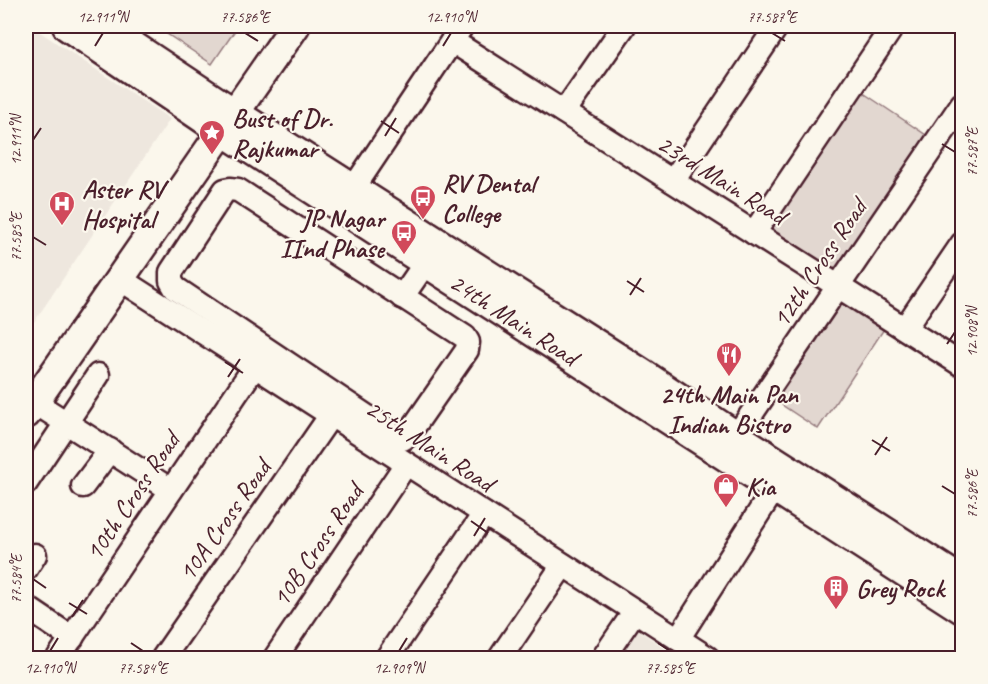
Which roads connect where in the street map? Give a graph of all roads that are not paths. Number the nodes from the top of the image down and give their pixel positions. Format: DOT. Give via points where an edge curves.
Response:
graph roads {
  1 [pos="67,26"];
  2 [pos="103,26"];
  3 [pos="272,26"];
  4 [pos="295,26"];
  5 [pos="624,26"];
  6 [pos="777,26"];
  7 [pos="886,28"];
  8 [pos="457,33"];
  9 [pos="963,104"];
  10 [pos="564,112"];
  11 [pos="221,117"];
  12 [pos="673,182"];
  13 [pos="353,189"];
  14 [pos="754,233"];
  15 [pos="963,243"];
  16 [pos="426,262"];
  17 [pos="120,279"];
  18 [pos="838,286"];
  19 [pos="402,297"];
  20 [pos="905,328"];
  21 [pos="239,343"];
  22 [pos="963,365"];
  23 [pos="255,366"];
  24 [pos="99,375"];
  25 [pos="28,400"];
  26 [pos="331,414"];
  27 [pos="66,422"];
  28 [pos="730,445"];
  29 [pos="110,450"];
  30 [pos="406,464"];
  31 [pos="781,478"];
  32 [pos="26,483"];
  33 [pos="83,486"];
  34 [pos="171,490"];
  35 [pos="484,514"];
  36 [pos="563,565"];
  37 [pos="963,581"];
  38 [pos="26,607"];
  39 [pos="963,609"];
  40 [pos="635,612"];
  41 [pos="72,638"];
  42 [pos="678,639"];
  43 [pos="58,658"];
  44 [pos="163,658"];
  45 [pos="275,658"];
  46 [pos="387,658"];
  47 [pos="500,658"];
  48 [pos="603,658"];
  49 [pos="708,658"];
  1 -- 11 [label="main road, 24th Main Road"];
  2 -- 11 [label="main road, 24th Main Road"];
  3 -- 11 [label="main road"];
  4 -- 11 [label="main road"];
  5 -- 10 [label="street"];
  6 -- 12 [label="street"];
  7 -- 14 [label="street"];
  8 -- 10 [label="street, 23rd Main Road"];
  8 -- 13 [label="street"];
  9 -- 18 [label="street, 12th Cross Road"];
  10 -- 12 [label="street, 23rd Main Road"];
  11 -- 13 [label="main road, 24th Main Road"];
  11 -- 16 [label="main road, 24th Main Road"];
  11 -- 17 [label="main road"];
  11 -- 25 [label="main road"];
  12 -- 14 [label="street, 23rd Main Road"];
  13 -- 28 [label="main road, 24th Main Road" via="643,374"];
  14 -- 18 [label="street, 23rd Main Road"];
  15 -- 20 [label="street"];
  16 -- 19 [label="street"];
  16 -- 28 [label="main road, 24th Main Road"];
  17 -- 21 [label="street, 25th Main Road"];
  17 -- 25 [label="main road"];
  18 -- 20 [label="street, 23rd Main Road"];
  18 -- 28 [label="street, 12th Cross Road"];
  19 -- 21 [label="street" via="468,342 467,350 403,439"];
  19 -- 21 [label="street" via="238,190 225,190 171,272 171,281"];
  20 -- 22 [label="street, 23rd Main Road"];
  21 -- 23 [label="street, 25th Main Road"];
  23 -- 26 [label="street, 25th Main Road"];
  23 -- 34 [label="street, 10th Cross Road"];
  24 -- 27 [label="street"];
  25 -- 27 [label="street"];
  26 -- 30 [label="street, 25th Main Road"];
  26 -- 44 [label="street, 10A Cross Road"];
  27 -- 29 [label="street"];
  27 -- 32 [label="street"];
  28 -- 31 [label="main road, 24th Main Road"];
  29 -- 33 [label="street"];
  29 -- 34 [label="street"];
  30 -- 35 [label="street, 25th Main Road"];
  30 -- 45 [label="street, 10B Cross Road"];
  31 -- 37 [label="main road, 24th Main Road"];
  31 -- 39 [label="main road, 24th Main Road"];
  31 -- 42 [label="street"];
  34 -- 41 [label="street, 10th Cross Road"];
  35 -- 36 [label="street, 25th Main Road"];
  35 -- 46 [label="street"];
  36 -- 40 [label="street, 25th Main Road"];
  36 -- 47 [label="street"];
  38 -- 41 [label="street"];
  40 -- 42 [label="street, 25th Main Road"];
  40 -- 48 [label="street"];
  41 -- 43 [label="street, 10th Cross Road"];
  42 -- 49 [label="street, 25th Main Road"];
}
